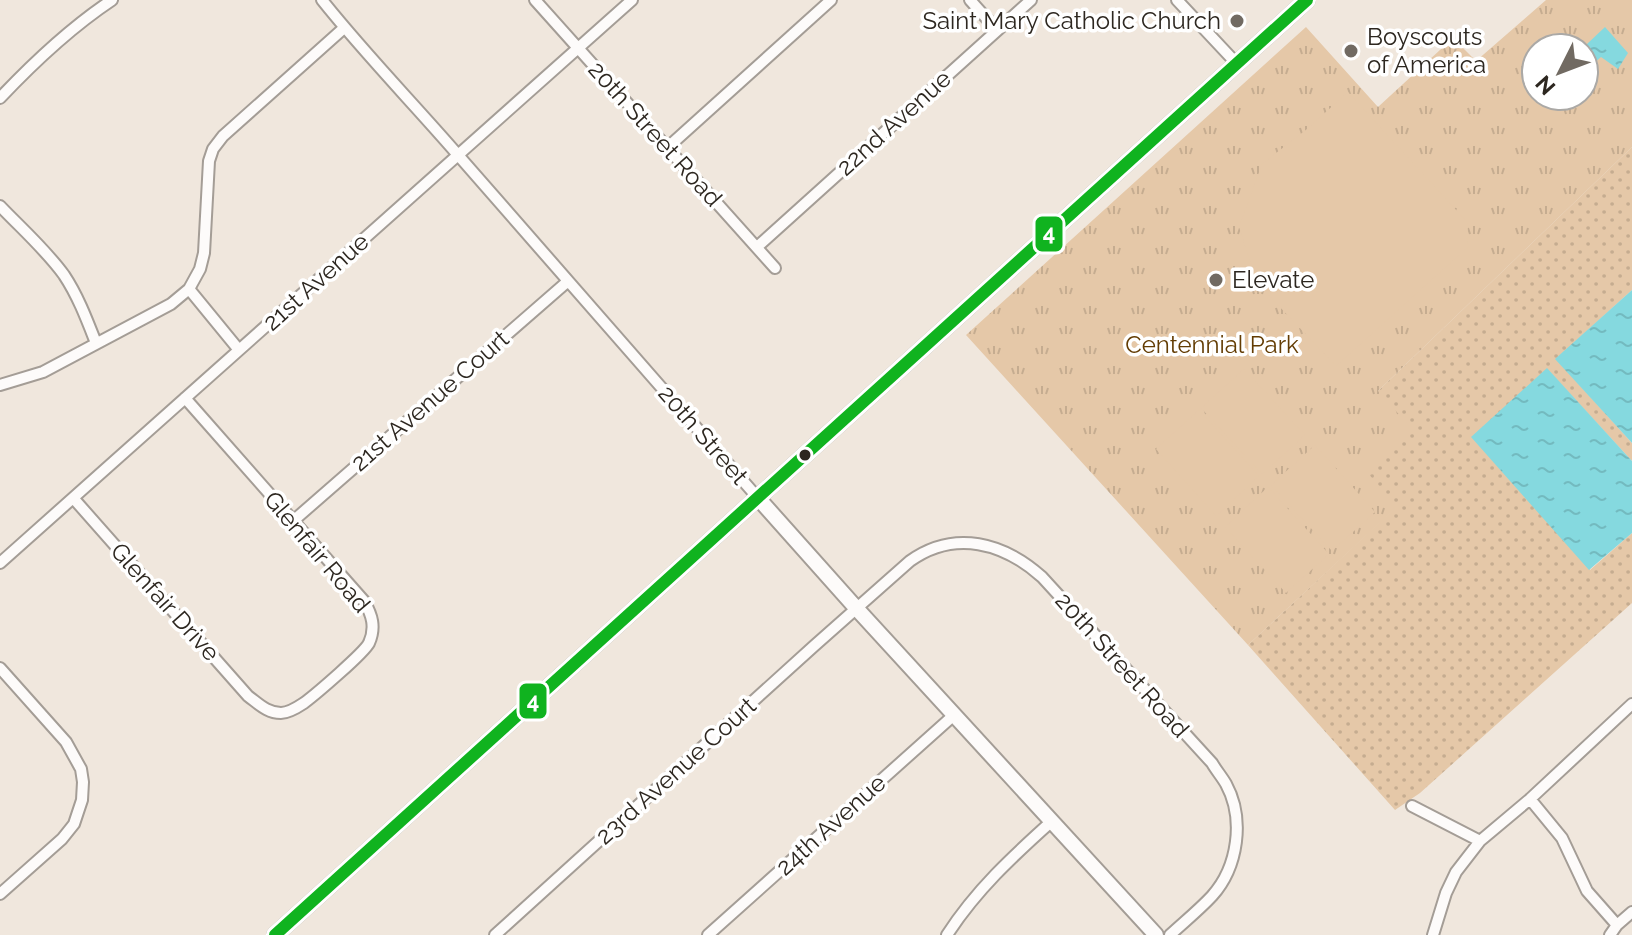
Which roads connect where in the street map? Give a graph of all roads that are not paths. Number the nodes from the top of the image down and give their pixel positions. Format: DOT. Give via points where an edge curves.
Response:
graph roads {
  1 [pos="112,0"];
  2 [pos="322,0"];
  3 [pos="535,0"];
  4 [pos="632,0"];
  5 [pos="831,0"];
  6 [pos="970,0"];
  7 [pos="1031,0"];
  8 [pos="1177,0"];
  9 [pos="1307,0"];
  10 [pos="344,28"];
  11 [pos="997,30"];
  12 [pos="578,49"];
  13 [pos="1237,64"];
  14 [pos="0,98"];
  15 [pos="667,148"];
  16 [pos="459,155"];
  17 [pos="0,206"];
  18 [pos="757,247"];
  19 [pos="775,268"];
  20 [pos="567,282"];
  21 [pos="189,289"];
  22 [pos="96,343"];
  23 [pos="239,350"];
  24 [pos="0,385"];
  25 [pos="185,398"];
  26 [pos="758,498"];
  27 [pos="74,499"];
  28 [pos="293,521"];
  29 [pos="0,563"];
  30 [pos="857,609"];
  31 [pos="0,668"];
  32 [pos="259,704"];
  33 [pos="1632,704"];
  34 [pos="954,715"];
  35 [pos="1530,799"];
  36 [pos="1412,806"];
  37 [pos="1052,821"];
  38 [pos="1480,841"];
  39 [pos="0,894"];
  40 [pos="1632,912"];
  41 [pos="1617,925"];
  42 [pos="275,935"];
  43 [pos="495,935"];
  44 [pos="708,935"];
  45 [pos="947,935"];
  46 [pos="1156,935"];
  47 [pos="1170,935"];
  48 [pos="1433,935"];
  49 [pos="1610,935"];
  1 -- 14 [label="street" via="65,35"];
  2 -- 10 [label="street, 20th Street"];
  3 -- 12 [label="street, 20th Street Road"];
  4 -- 12 [label="street, 21st Avenue"];
  5 -- 15 [label="street"];
  6 -- 11 [label="street"];
  7 -- 11 [label="street, 22nd Avenue"];
  8 -- 13 [label="street"];
  9 -- 13 [label="main road"];
  10 -- 16 [label="street, 20th Street"];
  10 -- 21 [label="street" via="213,149 204,253"];
  11 -- 18 [label="street, 22nd Avenue"];
  12 -- 15 [label="street, 20th Street Road"];
  12 -- 16 [label="street, 21st Avenue"];
  13 -- 26 [label="main road"];
  15 -- 18 [label="street, 20th Street Road"];
  16 -- 20 [label="street, 20th Street"];
  16 -- 23 [label="street, 21st Avenue"];
  17 -- 22 [label="street" via="66,278"];
  18 -- 19 [label="street, 20th Street Road"];
  20 -- 26 [label="street, 20th Street"];
  20 -- 28 [label="street, 21st Avenue Court"];
  21 -- 22 [label="street"];
  21 -- 23 [label="street"];
  22 -- 24 [label="street" via="43,372"];
  23 -- 25 [label="street, 21st Avenue"];
  25 -- 27 [label="street, 21st Avenue"];
  25 -- 28 [label="street, Glenfair Road"];
  26 -- 30 [label="main road, 20th Street"];
  26 -- 42 [label="main road"];
  27 -- 29 [label="street, 21st Avenue"];
  27 -- 32 [label="street, Glenfair Drive"];
  28 -- 32 [label="street, Glenfair Road" via="364,601 372,616 372,633 365,649 303,704 278,713"];
  30 -- 34 [label="main road, 20th Street"];
  30 -- 43 [label="street, 23rd Avenue Court"];
  30 -- 47 [label="street, 20th Street Road" via="918,555 944,546 969,543 999,549 1042,577 1212,763 1231,797 1236,844 1229,869 1210,898"];
  31 -- 39 [label="street" via="66,742 81,769 82,800 62,839"];
  33 -- 35 [label="street"];
  34 -- 37 [label="main road, 20th Street"];
  34 -- 44 [label="street, 24th Avenue"];
  35 -- 38 [label="street"];
  35 -- 41 [label="street" via="1562,838 1587,891"];
  36 -- 38 [label="street"];
  37 -- 45 [label="street" via="996,872"];
  37 -- 46 [label="main road, 20th Street"];
  38 -- 48 [label="street" via="1456,872"];
  40 -- 41 [label="street"];
  41 -- 49 [label="street"];
}
